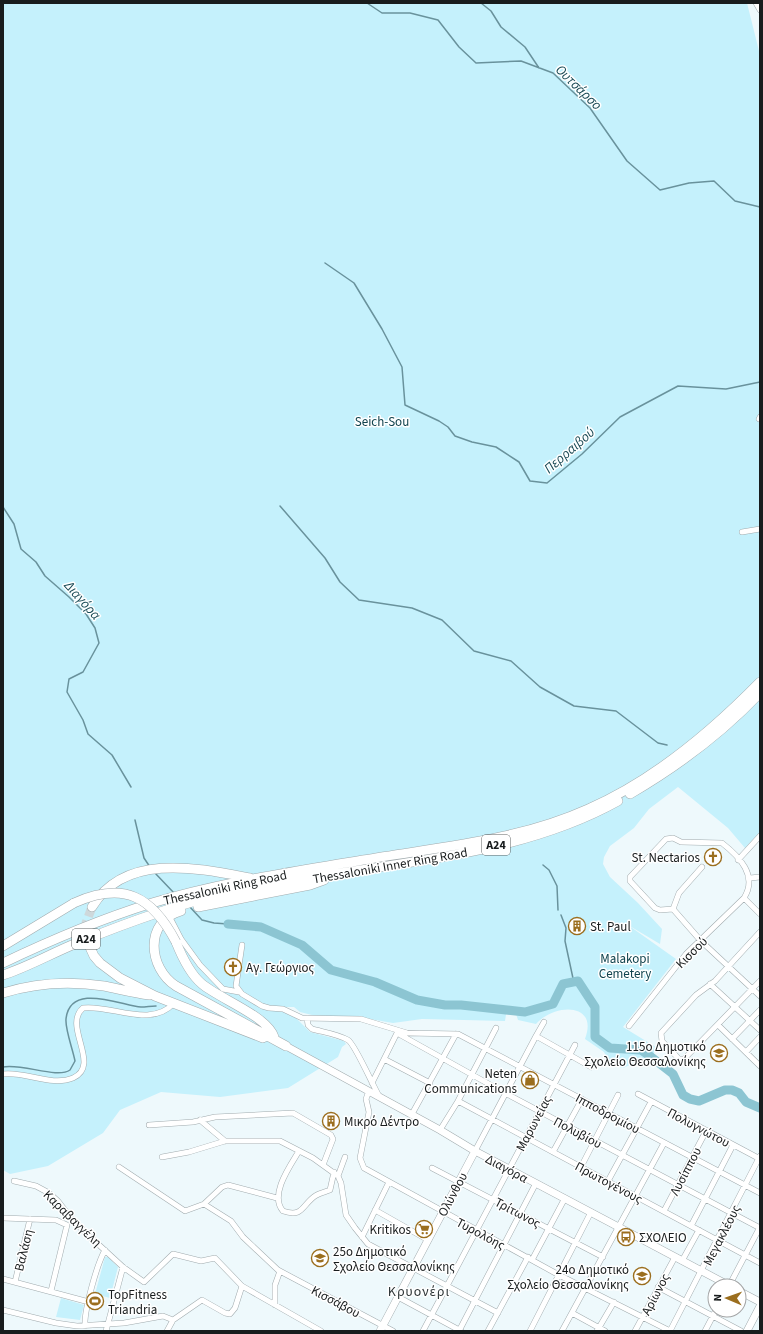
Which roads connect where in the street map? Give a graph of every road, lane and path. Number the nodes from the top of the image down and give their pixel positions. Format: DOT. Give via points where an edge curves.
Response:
graph roads {
  1 [pos="756,3"];
  2 [pos="760,10"];
  3 [pos="760,529"];
  4 [pos="742,532"];
  5 [pos="760,682"];
  6 [pos="760,693"];
  7 [pos="760,836"];
  8 [pos="738,860"];
  9 [pos="702,867"];
  10 [pos="760,877"];
  11 [pos="750,878"];
  12 [pos="256,879"];
  13 [pos="744,898"];
  14 [pos="195,904"];
  15 [pos="92,907"];
  16 [pos="673,909"];
  17 [pos="173,912"];
  18 [pos="760,914"];
  19 [pos="760,932"];
  20 [pos="701,941"];
  21 [pos="88,943"];
  22 [pos="242,945"];
  23 [pos="3,946"];
  24 [pos="3,964"];
  25 [pos="728,966"];
  26 [pos="5,975"];
  27 [pos="760,981"];
  28 [pos="710,984"];
  29 [pos="752,989"];
  30 [pos="240,992"];
  31 [pos="3,993"];
  32 [pos="155,996"];
  33 [pos="760,996"];
  34 [pos="174,1003"];
  35 [pos="735,1007"];
  36 [pos="760,1010"];
  37 [pos="307,1018"];
  38 [pos="750,1020"];
  39 [pos="544,1022"];
  40 [pos="718,1025"];
  41 [pos="629,1026"];
  42 [pos="496,1028"];
  43 [pos="760,1030"];
  44 [pos="398,1031"];
  45 [pos="456,1034"];
  46 [pos="536,1036"];
  47 [pos="760,1037"];
  48 [pos="274,1038"];
  49 [pos="732,1039"];
  50 [pos="575,1044"];
  51 [pos="286,1046"];
  52 [pos="487,1048"];
  53 [pos="746,1052"];
  54 [pos="569,1055"];
  55 [pos="443,1058"];
  56 [pos="384,1059"];
  57 [pos="760,1065"];
  58 [pos="520,1066"];
  59 [pos="591,1067"];
  60 [pos="3,1074"];
  61 [pos="472,1075"];
  62 [pos="372,1083"];
  63 [pos="430,1083"];
  64 [pos="554,1085"];
  65 [pos="369,1091"];
  66 [pos="505,1093"];
  67 [pos="638,1094"];
  68 [pos="379,1096"];
  69 [pos="618,1096"];
  70 [pos="582,1099"];
  71 [pos="458,1101"];
  72 [pos="651,1102"];
  73 [pos="540,1111"];
  74 [pos="609,1113"];
  75 [pos="412,1114"];
  76 [pos="492,1118"];
  77 [pos="200,1120"];
  78 [pos="149,1125"];
  79 [pos="568,1126"];
  80 [pos="637,1128"];
  81 [pos="440,1130"];
  82 [pos="706,1131"];
  83 [pos="526,1137"];
  84 [pos="595,1140"];
  85 [pos="225,1141"];
  86 [pos="664,1143"];
  87 [pos="733,1145"];
  88 [pos="474,1150"];
  89 [pos="299,1151"];
  90 [pos="554,1152"];
  91 [pos="622,1155"];
  92 [pos="162,1157"];
  93 [pos="344,1157"];
  94 [pos="692,1158"];
  95 [pos="760,1158"];
  96 [pos="323,1165"];
  97 [pos="581,1167"];
  98 [pos="119,1168"];
  99 [pos="432,1168"];
  100 [pos="509,1169"];
  101 [pos="650,1170"];
  102 [pos="719,1172"];
  103 [pos="336,1174"];
  104 [pos="14,1181"];
  105 [pos="458,1181"];
  106 [pos="608,1181"];
  107 [pos="389,1182"];
  108 [pos="536,1183"];
  109 [pos="678,1185"];
  110 [pos="746,1186"];
  111 [pos="760,1193"];
  112 [pos="635,1196"];
  113 [pos="277,1198"];
  114 [pos="564,1198"];
  115 [pos="493,1199"];
  116 [pos="705,1199"];
  117 [pos="204,1204"];
  118 [pos="376,1210"];
  119 [pos="664,1211"];
  120 [pos="442,1212"];
  121 [pos="591,1212"];
  122 [pos="521,1213"];
  123 [pos="732,1213"];
  124 [pos="3,1218"];
  125 [pos="30,1219"];
  126 [pos="690,1226"];
  127 [pos="619,1227"];
  128 [pos="548,1228"];
  129 [pos="760,1228"];
  130 [pos="477,1230"];
  131 [pos="699,1230"];
  132 [pos="362,1237"];
  133 [pos="428,1240"];
  134 [pos="718,1241"];
  135 [pos="575,1243"];
  136 [pos="504,1245"];
  137 [pos="105,1250"];
  138 [pos="745,1255"];
  139 [pos="603,1257"];
  140 [pos="674,1257"];
  141 [pos="530,1258"];
  142 [pos="682,1261"];
  143 [pos="760,1263"];
  144 [pos="123,1267"];
  145 [pos="412,1268"];
  146 [pos="280,1271"];
  147 [pos="702,1271"];
  148 [pos="559,1275"];
  149 [pos="715,1278"];
  150 [pos="733,1278"];
  151 [pos="3,1279"];
  152 [pos="15,1282"];
  153 [pos="242,1286"];
  154 [pos="447,1286"];
  155 [pos="586,1287"];
  156 [pos="658,1288"];
  157 [pos="51,1291"];
  158 [pos="747,1295"];
  159 [pos="398,1297"];
  160 [pos="474,1301"];
  161 [pos="89,1302"];
  162 [pos="614,1302"];
  163 [pos="686,1302"];
  164 [pos="760,1302"];
  165 [pos="275,1305"];
  166 [pos="760,1306"];
  167 [pos="3,1310"];
  168 [pos="498,1313"];
  169 [pos="572,1313"];
  170 [pos="707,1313"];
  171 [pos="432,1315"];
  172 [pos="643,1317"];
  173 [pos="712,1318"];
  174 [pos="717,1318"];
  175 [pos="173,1320"];
  176 [pos="108,1324"];
  177 [pos="85,1326"];
  178 [pos="381,1328"];
  179 [pos="598,1330"];
  180 [pos="106,1331"];
  181 [pos="167,1331"];
  182 [pos="321,1331"];
  183 [pos="393,1331"];
  184 [pos="423,1331"];
  185 [pos="460,1331"];
  186 [pos="488,1331"];
  187 [pos="531,1331"];
  188 [pos="562,1331"];
  189 [pos="605,1331"];
  190 [pos="635,1331"];
  191 [pos="670,1331"];
  192 [pos="705,1331"];
  193 [pos="741,1331"];
  194 [pos="747,1331"];
  1 -- 2 [label="street"];
  3 -- 4 [label="street"];
  5 -- 12 [label="highway, Thessaloniki Inner Ring Road / Α24" via="720,719 656,770 615,796 574,815 496,838"];
  6 -- 14 [label="highway, Thessaloniki Inner Ring Road / Α24" via="724,727 676,766 584,818 544,833 465,852 249,888"];
  7 -- 8 [label="street"];
  8 -- 11 [label="street"];
  8 -- 16 [label="street" via="720,842 681,842 673,838 666,839 630,877 630,881 656,908"];
  9 -- 16 [label="street" via="679,893"];
  10 -- 11 [label="street"];
  11 -- 13 [label="street, Κισσού"];
  12 -- 15 [label="highway" via="208,870 145,870 112,885"];
  12 -- 24 [label="highway, Thessaloniki Ring Road / Α24" via="167,899 75,932"];
  13 -- 18 [label="street"];
  13 -- 20 [label="street, Κισσού"];
  14 -- 17 [label="highway, Thessaloniki Ring Road / Α24"];
  16 -- 20 [label="street"];
  17 -- 26 [label="highway, Thessaloniki Ring Road / Α24" via="77,943"];
  17 -- 30 [label="street" via="181,939 206,971 223,989"];
  17 -- 48 [label="highway" via="160,927 154,944 155,958 164,975 176,986"];
  19 -- 25 [label="street"];
  20 -- 25 [label="street"];
  20 -- 41 [label="street, Κισσού" via="681,960"];
  21 -- 32 [label="highway" via="94,956 107,970"];
  22 -- 30 [label="street" via="235,981"];
  23 -- 48 [label="highway, bridge" via="74,903 93,896 109,893 136,897 158,913 199,981 217,995 252,1014 272,1032"];
  25 -- 28 [label="street"];
  25 -- 29 [label="street"];
  27 -- 29 [label="street"];
  28 -- 35 [label="street"];
  28 -- 40 [label="street" via="696,995 661,1033 660,1039 679,1059 684,1059"];
  29 -- 33 [label="street"];
  29 -- 35 [label="street"];
  30 -- 37 [label="street" via="264,1007 283,1009"];
  31 -- 32 [label="highway" via="36,986 74,984 102,986"];
  32 -- 34 [label="highway"];
  34 -- 51 [label="highway"];
  34 -- 60 [label="street" via="166,1010 146,1015 83,1008 77,1013 76,1024 84,1061 82,1071 76,1077 68,1080 41,1080 11,1073"];
  35 -- 38 [label="street"];
  35 -- 40 [label="street"];
  36 -- 38 [label="street"];
  37 -- 44 [label="street" via="365,1019"];
  37 -- 62 [label="street" via="312,1029 345,1038 350,1042"];
  38 -- 43 [label="street"];
  38 -- 49 [label="street"];
  39 -- 46 [label="street"];
  40 -- 49 [label="street"];
  42 -- 52 [label="street"];
  44 -- 45 [label="street" via="414,1034"];
  44 -- 55 [label="street, Πολυβίου"];
  44 -- 56 [label="street"];
  45 -- 52 [label="street, Ιπποδρομίου"];
  45 -- 55 [label="street"];
  46 -- 54 [label="street"];
  46 -- 58 [label="street, Ολύνθου"];
  47 -- 53 [label="street"];
  48 -- 51 [label="highway"];
  49 -- 53 [label="street"];
  50 -- 54 [label="street, Μαρωνείας"];
  51 -- 65 [label="main road, Διαγόρα"];
  52 -- 58 [label="street, Ιπποδρομίου"];
  52 -- 61 [label="street"];
  53 -- 57 [label="street"];
  54 -- 59 [label="street"];
  54 -- 64 [label="street, Μαρωνείας"];
  55 -- 61 [label="street, Πολυβίου"];
  55 -- 63 [label="street"];
  56 -- 62 [label="street"];
  56 -- 63 [label="street"];
  58 -- 64 [label="street, Ιπποδρομίου"];
  58 -- 66 [label="street, Ολύνθου"];
  61 -- 66 [label="street, Πολυβίου"];
  61 -- 71 [label="street"];
  62 -- 68 [label="street"];
  63 -- 75 [label="street"];
  64 -- 70 [label="street, Ιπποδρομίου"];
  64 -- 73 [label="street, Μαρωνείας"];
  65 -- 68 [label="main road, Διαγόρα"];
  65 -- 107 [label="street, Τυρολόης" via="366,1099 369,1112 360,1160 364,1168"];
  66 -- 73 [label="street, Πολυβίου"];
  66 -- 76 [label="street, Ολύνθου"];
  67 -- 72 [label="street, Πολυγνώτου"];
  68 -- 75 [label="main road, Διαγόρα"];
  69 -- 74 [label="street"];
  70 -- 74 [label="street, Ιπποδρομίου"];
  70 -- 79 [label="street"];
  71 -- 76 [label="street, Πρωτογένους"];
  71 -- 81 [label="street"];
  72 -- 80 [label="street"];
  72 -- 82 [label="street, Πολυγνώτου"];
  73 -- 79 [label="street, Πολυβίου"];
  73 -- 83 [label="street, Μαρωνείας"];
  74 -- 80 [label="street, Ιπποδρομίου"];
  74 -- 84 [label="street"];
  75 -- 81 [label="main road, Διαγόρα"];
  76 -- 83 [label="street, Πρωτογένους"];
  76 -- 88 [label="street, Ολύνθου"];
  77 -- 78 [label="street"];
  77 -- 85 [label="street"];
  77 -- 96 [label="street" via="276,1113 297,1114 331,1135 333,1139"];
  79 -- 84 [label="street, Πολυβίου"];
  79 -- 90 [label="street"];
  80 -- 86 [label="street, Ιπποδρομίου"];
  80 -- 91 [label="street"];
  81 -- 88 [label="main road, Διαγόρα"];
  82 -- 87 [label="street, Πολυγνώτου"];
  82 -- 94 [label="street, Λυσίππου"];
  83 -- 90 [label="street, Πρωτογένους"];
  83 -- 100 [label="street, Μαρωνείας"];
  84 -- 91 [label="street, Πολυβίου"];
  84 -- 97 [label="street"];
  85 -- 89 [label="street" via="277,1140"];
  85 -- 92 [label="street"];
  86 -- 94 [label="street, Ιπποδρομίου"];
  86 -- 101 [label="street"];
  87 -- 95 [label="street, Πολυγνώτου"];
  87 -- 102 [label="street"];
  88 -- 100 [label="main road, Διαγόρα"];
  88 -- 105 [label="main road, Ολύνθου"];
  89 -- 96 [label="street"];
  89 -- 113 [label="street"];
  90 -- 97 [label="street, Πρωτογένους"];
  91 -- 101 [label="street, Πολυβίου"];
  91 -- 106 [label="street"];
  93 -- 103 [label="street"];
  94 -- 102 [label="street, Ιπποδρομίου"];
  94 -- 109 [label="street, Λυσίππου"];
  95 -- 110 [label="street, Μεγακλέους"];
  96 -- 103 [label="street"];
  97 -- 106 [label="street, Πρωτογένους"];
  98 -- 117 [label="street" via="182,1210 188,1211"];
  99 -- 105 [label="street, Τρίτωνος"];
  100 -- 108 [label="main road, Διαγόρα"];
  100 -- 115 [label="street, Μαρωνείας"];
  101 -- 109 [label="street, Πολυβίου"];
  101 -- 112 [label="street"];
  102 -- 110 [label="street, Ιπποδρομίου"];
  102 -- 116 [label="street"];
  103 -- 113 [label="street" via="330,1189 316,1195 304,1209 296,1213 283,1211 278,1206"];
  103 -- 132 [label="street" via="341,1181 346,1215"];
  104 -- 137 [label="street, Καραβαγγέλη" via="36,1186 50,1193 74,1222"];
  105 -- 115 [label="street, Τρίτωνος"];
  105 -- 120 [label="main road, Ολύνθου"];
  106 -- 112 [label="street, Πρωτογένους"];
  107 -- 118 [label="street"];
  107 -- 120 [label="street, Τυρολόης"];
  108 -- 114 [label="main road, Διαγόρα"];
  108 -- 122 [label="street"];
  109 -- 116 [label="street, Πολυβίου"];
  109 -- 119 [label="street, Λυσίππου"];
  110 -- 111 [label="street, Ιπποδρομίου"];
  110 -- 123 [label="street, Μεγακλέους"];
  112 -- 119 [label="street, Πρωτογένους"];
  112 -- 127 [label="street"];
  113 -- 117 [label="street" via="230,1185 222,1187"];
  114 -- 121 [label="main road, Διαγόρα"];
  114 -- 128 [label="street"];
  115 -- 122 [label="street, Τρίτωνος"];
  115 -- 130 [label="street, Μαρωνείας"];
  116 -- 123 [label="street, Πολυβίου"];
  116 -- 126 [label="street"];
  117 -- 146 [label="street, Κισσάβου" via="231,1221 243,1237"];
  118 -- 132 [label="street"];
  118 -- 133 [label="street"];
  119 -- 126 [label="street, Πρωτογένους"];
  120 -- 130 [label="street, Τυρολόης"];
  120 -- 133 [label="main road, Ολύνθου"];
  121 -- 127 [label="main road, Διαγόρα"];
  121 -- 135 [label="street"];
  122 -- 128 [label="street, Τρίτωνος"];
  122 -- 136 [label="street"];
  123 -- 129 [label="street, Πολυβίου"];
  123 -- 134 [label="street, Μεγακλέους"];
  124 -- 125 [label="street"];
  125 -- 152 [label="street, Βαλάση"];
  125 -- 157 [label="street" via="56,1220 67,1225"];
  126 -- 131 [label="street, Πρωτογένους"];
  127 -- 139 [label="street"];
  127 -- 140 [label="main road, Διαγόρα"];
  128 -- 135 [label="street, Τρίτωνος"];
  128 -- 141 [label="street"];
  129 -- 138 [label="street"];
  130 -- 136 [label="street, Τυρολόης"];
  130 -- 154 [label="street, Μαρωνείας"];
  131 -- 134 [label="street, Πρωτογένους"];
  131 -- 142 [label="street"];
  132 -- 145 [label="street" via="374,1248"];
  133 -- 145 [label="main road, Ολύνθου"];
  134 -- 138 [label="street, Πρωτογένους"];
  134 -- 147 [label="street, Μεγακλέους"];
  135 -- 139 [label="street, Τρίτωνος"];
  135 -- 148 [label="street"];
  136 -- 141 [label="street, Τυρολόης"];
  136 -- 160 [label="street"];
  137 -- 144 [label="street, Καραβαγγέλη"];
  137 -- 161 [label="street"];
  138 -- 143 [label="street, Πρωτογένους"];
  138 -- 150 [label="street"];
  139 -- 155 [label="street"];
  140 -- 142 [label="main road, Διαγόρα"];
  140 -- 156 [label="street, Αρίωνος"];
  141 -- 148 [label="street, Τυρολόης"];
  141 -- 168 [label="street"];
  142 -- 147 [label="main road, Διαγόρα"];
  144 -- 153 [label="street, Καραβαγγέλη" via="144,1282 173,1254 201,1261 215,1258"];
  144 -- 176 [label="street"];
  145 -- 154 [label="street"];
  145 -- 159 [label="main road, Ολύνθου"];
  146 -- 165 [label="street" via="276,1281"];
  146 -- 178 [label="street, Κισσάβου"];
  147 -- 149 [label="main road, Διαγόρα"];
  147 -- 163 [label="street, Μεγακλέους"];
  148 -- 155 [label="street, Τυρολόης"];
  148 -- 187 [label="street"];
  151 -- 152 [label="street"];
  152 -- 157 [label="street"];
  153 -- 165 [label="street"];
  153 -- 175 [label="street" via="235,1308 230,1314 203,1300"];
  154 -- 160 [label="street"];
  154 -- 171 [label="street, Μαρωνείας"];
  155 -- 162 [label="street, Τυρολόης"];
  155 -- 169 [label="street"];
  156 -- 163 [label="street"];
  156 -- 172 [label="street, Αρίωνος"];
  157 -- 161 [label="street"];
  158 -- 164 [label="main road"];
  159 -- 171 [label="street"];
  159 -- 178 [label="main road, Ολύνθου"];
  160 -- 168 [label="street"];
  160 -- 185 [label="street"];
  161 -- 177 [label="street"];
  162 -- 172 [label="street, Τυρολόης"];
  162 -- 179 [label="street"];
  163 -- 170 [label="street"];
  163 -- 191 [label="street, Μεγακλέους"];
  165 -- 182 [label="street"];
  166 -- 194 [label="main road"];
  167 -- 177 [label="street" via="61,1324"];
  168 -- 186 [label="street"];
  169 -- 179 [label="street"];
  169 -- 188 [label="street"];
  171 -- 184 [label="street, Μαρωνείας"];
  171 -- 185 [label="street"];
  172 -- 190 [label="street, Αρίωνος"];
  172 -- 191 [label="street, Τυρολόης"];
  173 -- 192 [label="street"];
  174 -- 193 [label="street"];
  175 -- 176 [label="street" via="163,1316"];
  175 -- 181 [label="street"];
  176 -- 177 [label="street"];
  176 -- 180 [label="street"];
  178 -- 183 [label="street, Κισσάβου"];
  179 -- 189 [label="street"];
}
